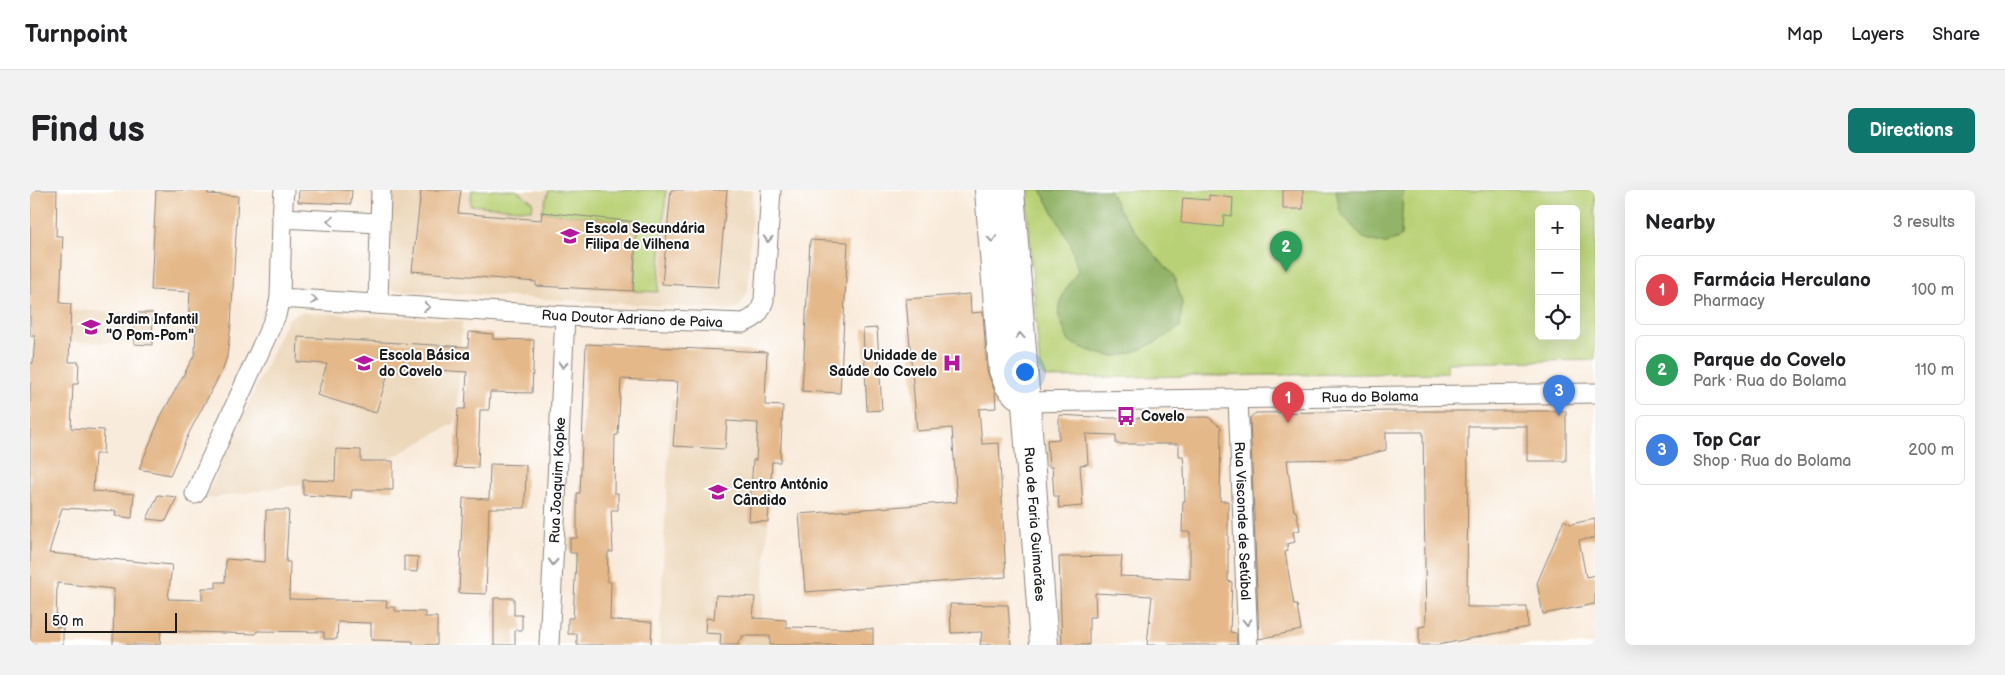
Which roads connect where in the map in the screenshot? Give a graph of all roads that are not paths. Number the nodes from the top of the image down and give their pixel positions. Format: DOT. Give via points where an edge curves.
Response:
graph roads {
  1 [pos="284,190"];
  2 [pos="381,190"];
  3 [pos="771,190"];
  4 [pos="989,190"];
  5 [pos="1010,190"];
  6 [pos="282,218"];
  7 [pos="379,223"];
  8 [pos="280,298"];
  9 [pos="378,303"];
  10 [pos="565,316"];
  11 [pos="1595,392"];
  12 [pos="1238,399"];
  13 [pos="1024,402"];
  14 [pos="195,494"];
  15 [pos="549,645"];
  16 [pos="1044,645"];
  17 [pos="1248,645"];
  1 -- 6 [label="street"];
  2 -- 7 [label="street"];
  3 -- 10 [label="street, Rua Doutor Adriano de Paiva, one-way" via="764,300 754,319 743,323"];
  4 -- 13 [label="main road, one-way" via="1003,370 1009,385"];
  13 -- 5 [label="main road, Rua de Faria Guimarães, one-way"];
  7 -- 6 [label="street, one-way"];
  6 -- 8 [label="street"];
  7 -- 9 [label="street"];
  8 -- 9 [label="street, Rua Doutor Adriano de Paiva, one-way"];
  8 -- 14 [label="street" via="276,315"];
  9 -- 10 [label="street, Rua Doutor Adriano de Paiva, one-way"];
  10 -- 15 [label="street, Rua Joaquim Kopke, one-way"];
  11 -- 12 [label="street, Rua do Bolama"];
  12 -- 13 [label="street, Rua do Bolama"];
  12 -- 17 [label="street, Rua Visconde de Setúbal, one-way"];
  13 -- 16 [label="main road, Rua de Faria Guimarães"];
}
